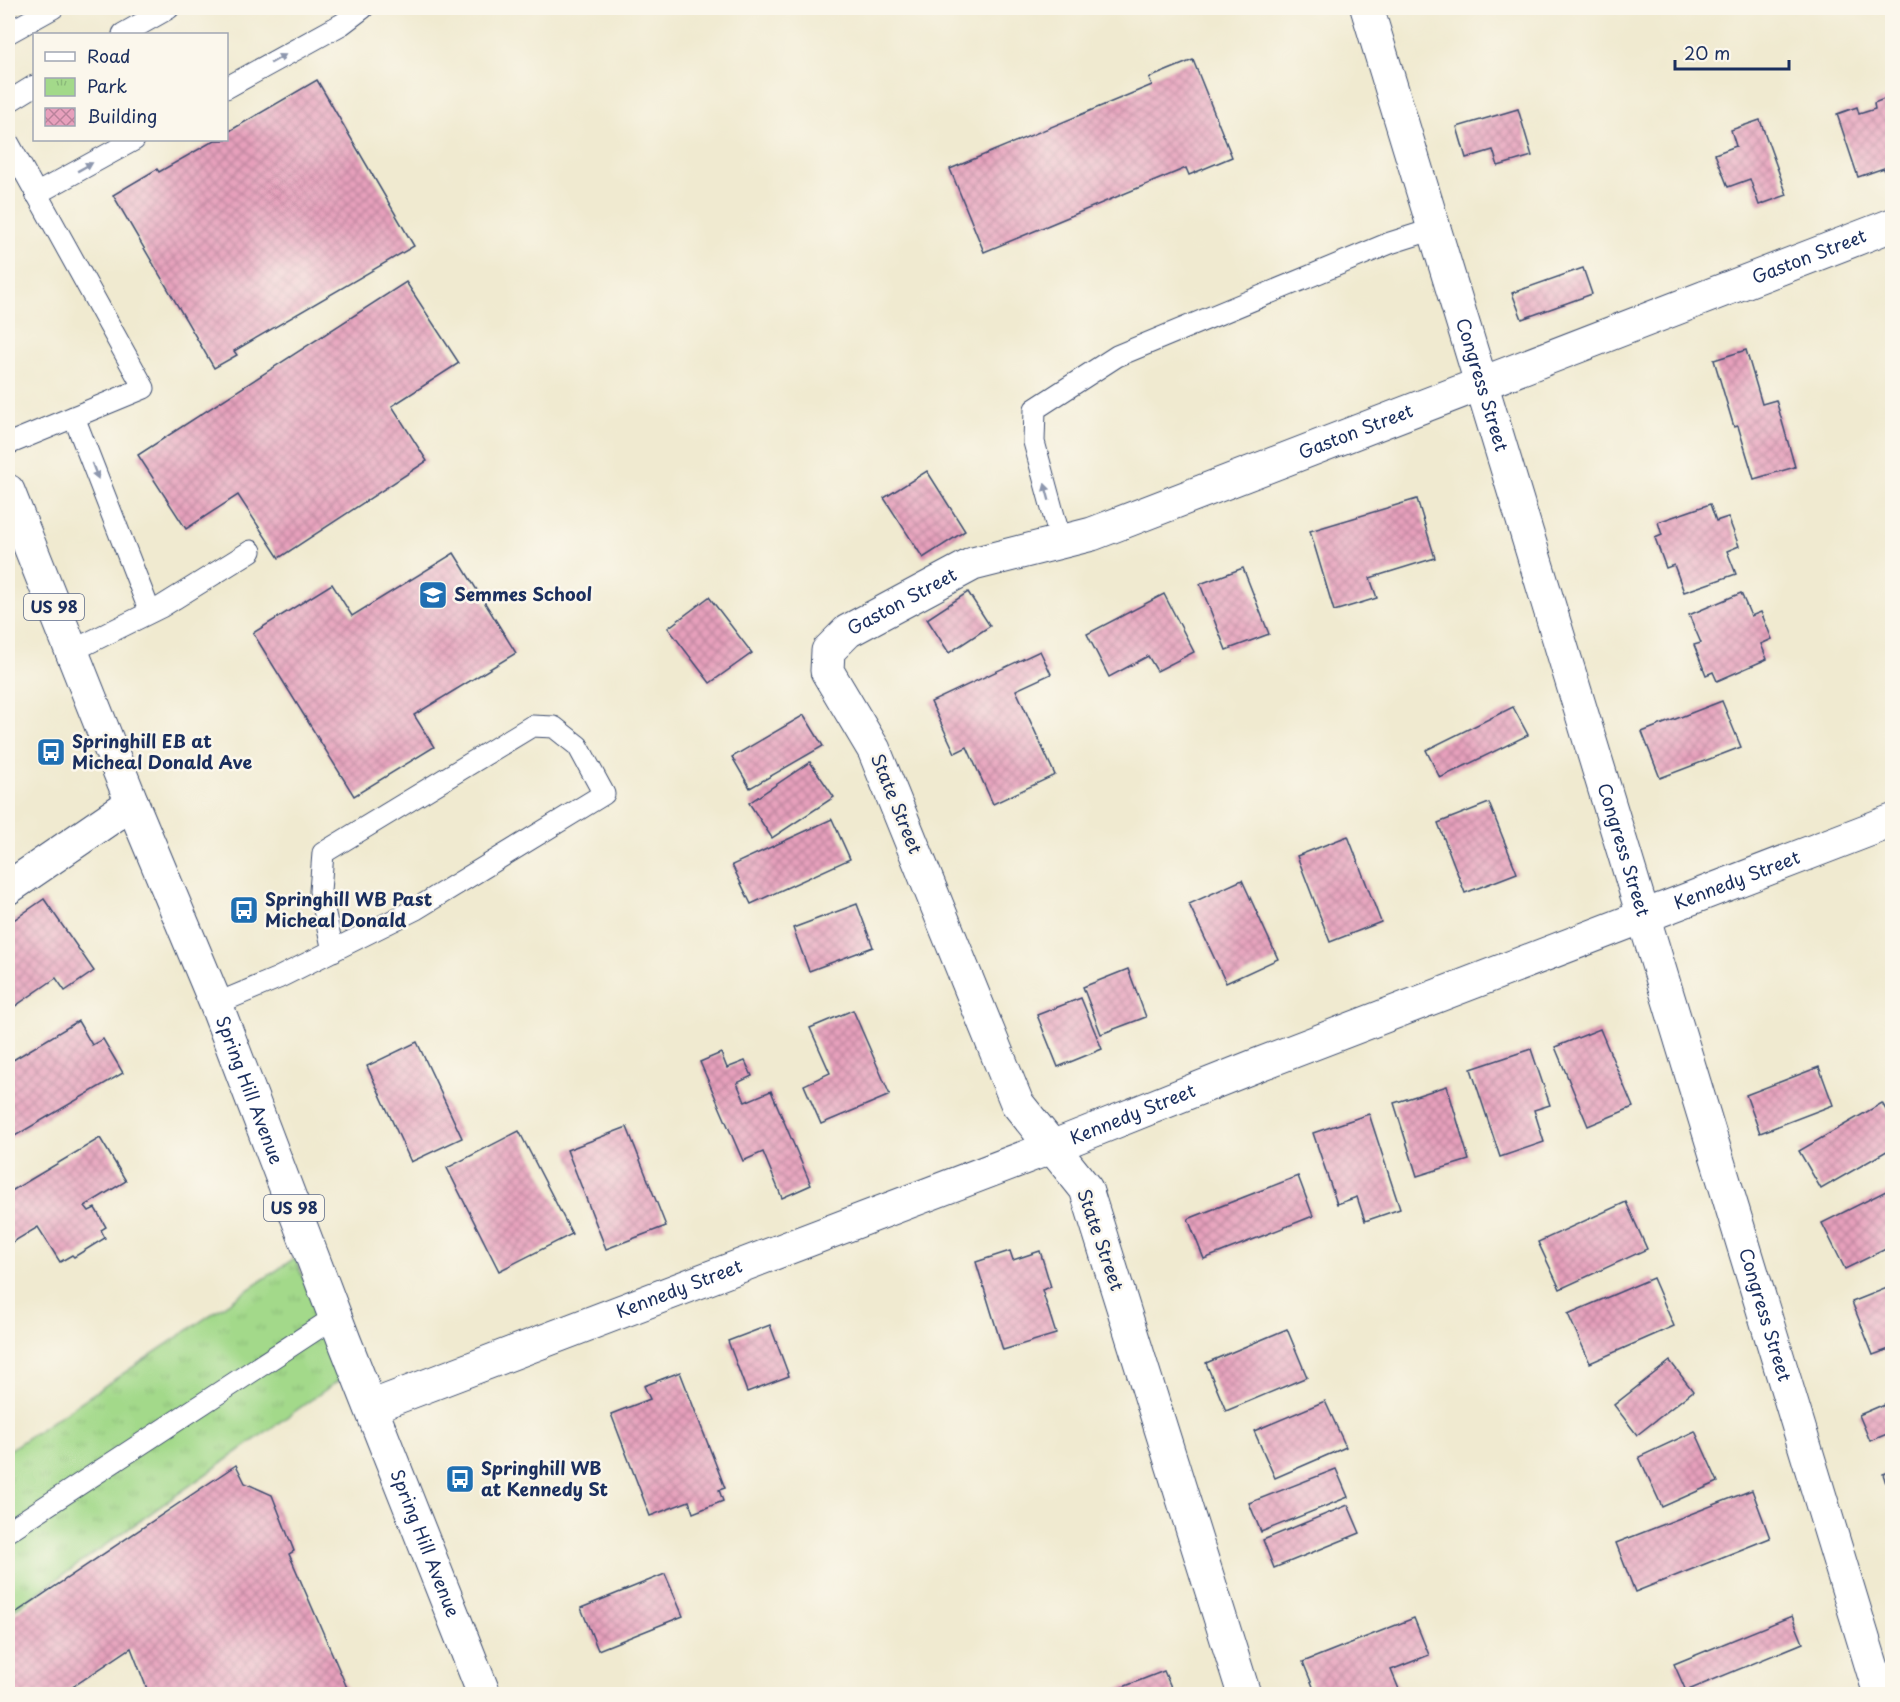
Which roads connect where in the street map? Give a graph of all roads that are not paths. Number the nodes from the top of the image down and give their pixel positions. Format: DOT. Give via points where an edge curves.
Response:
graph roads {
  1 [pos="53,8"];
  2 [pos="169,8"];
  3 [pos="363,8"];
  4 [pos="1367,8"];
  5 [pos="8,33"];
  6 [pos="125,33"];
  7 [pos="33,87"];
  8 [pos="228,87"];
  9 [pos="8,102"];
  10 [pos="132,141"];
  11 [pos="8,142"];
  12 [pos="36,194"];
  13 [pos="1893,225"];
  14 [pos="1434,228"];
  15 [pos="1481,383"];
  16 [pos="74,417"];
  17 [pos="8,444"];
  18 [pos="8,491"];
  19 [pos="1061,542"];
  20 [pos="251,551"];
  21 [pos="150,612"];
  22 [pos="72,651"];
  23 [pos="828,651"];
  24 [pos="132,803"];
  25 [pos="1893,821"];
  26 [pos="8,888"];
  27 [pos="1643,918"];
  28 [pos="333,951"];
  29 [pos="216,1004"];
  30 [pos="1052,1147"];
  31 [pos="335,1317"];
  32 [pos="371,1407"];
  33 [pos="8,1531"];
  34 [pos="484,1695"];
  35 [pos="1244,1695"];
  36 [pos="1880,1695"];
  1 -- 5 [label="lane"];
  2 -- 6 [label="lane"];
  8 -- 3 [label="lane, one-way" via="342,24"];
  4 -- 14 [label="street, Congress Street"];
  7 -- 9 [label="lane"];
  12 -- 10 [label="lane, one-way"];
  11 -- 12 [label="lane"];
  12 -- 16 [label="lane" via="144,388"];
  13 -- 15 [label="street, Gaston Street"];
  14 -- 15 [label="street, Congress Street"];
  19 -- 14 [label="lane, one-way" via="1034,442 1035,410 1117,356"];
  15 -- 19 [label="street, Gaston Street" via="1092,534"];
  15 -- 27 [label="street, Congress Street"];
  16 -- 17 [label="lane"];
  16 -- 21 [label="lane, one-way"];
  18 -- 22 [label="street, Spring Hill Avenue / US 98"];
  19 -- 23 [label="street, Gaston Street" via="973,564 848,631"];
  20 -- 21 [label="lane"];
  21 -- 22 [label="lane"];
  22 -- 24 [label="street, Spring Hill Avenue / US 98"];
  23 -- 30 [label="street, State Street" via="827,671 874,750 1017,1102"];
  24 -- 26 [label="street"];
  24 -- 29 [label="street, Spring Hill Avenue / US 98"];
  25 -- 27 [label="street, Kennedy Street"];
  27 -- 30 [label="street, Kennedy Street"];
  27 -- 36 [label="street, Congress Street"];
  28 -- 28 [label="lane" via="417,909 604,794 578,746 554,727 532,726 323,853 320,891"];
  28 -- 29 [label="lane"];
  29 -- 31 [label="street, Spring Hill Avenue / US 98"];
  30 -- 32 [label="street, Kennedy Street"];
  30 -- 35 [label="street, State Street" via="1086,1189"];
  31 -- 32 [label="street, Spring Hill Avenue / US 98"];
  31 -- 33 [label="lane"];
  32 -- 34 [label="street, Spring Hill Avenue / US 98"];
}
